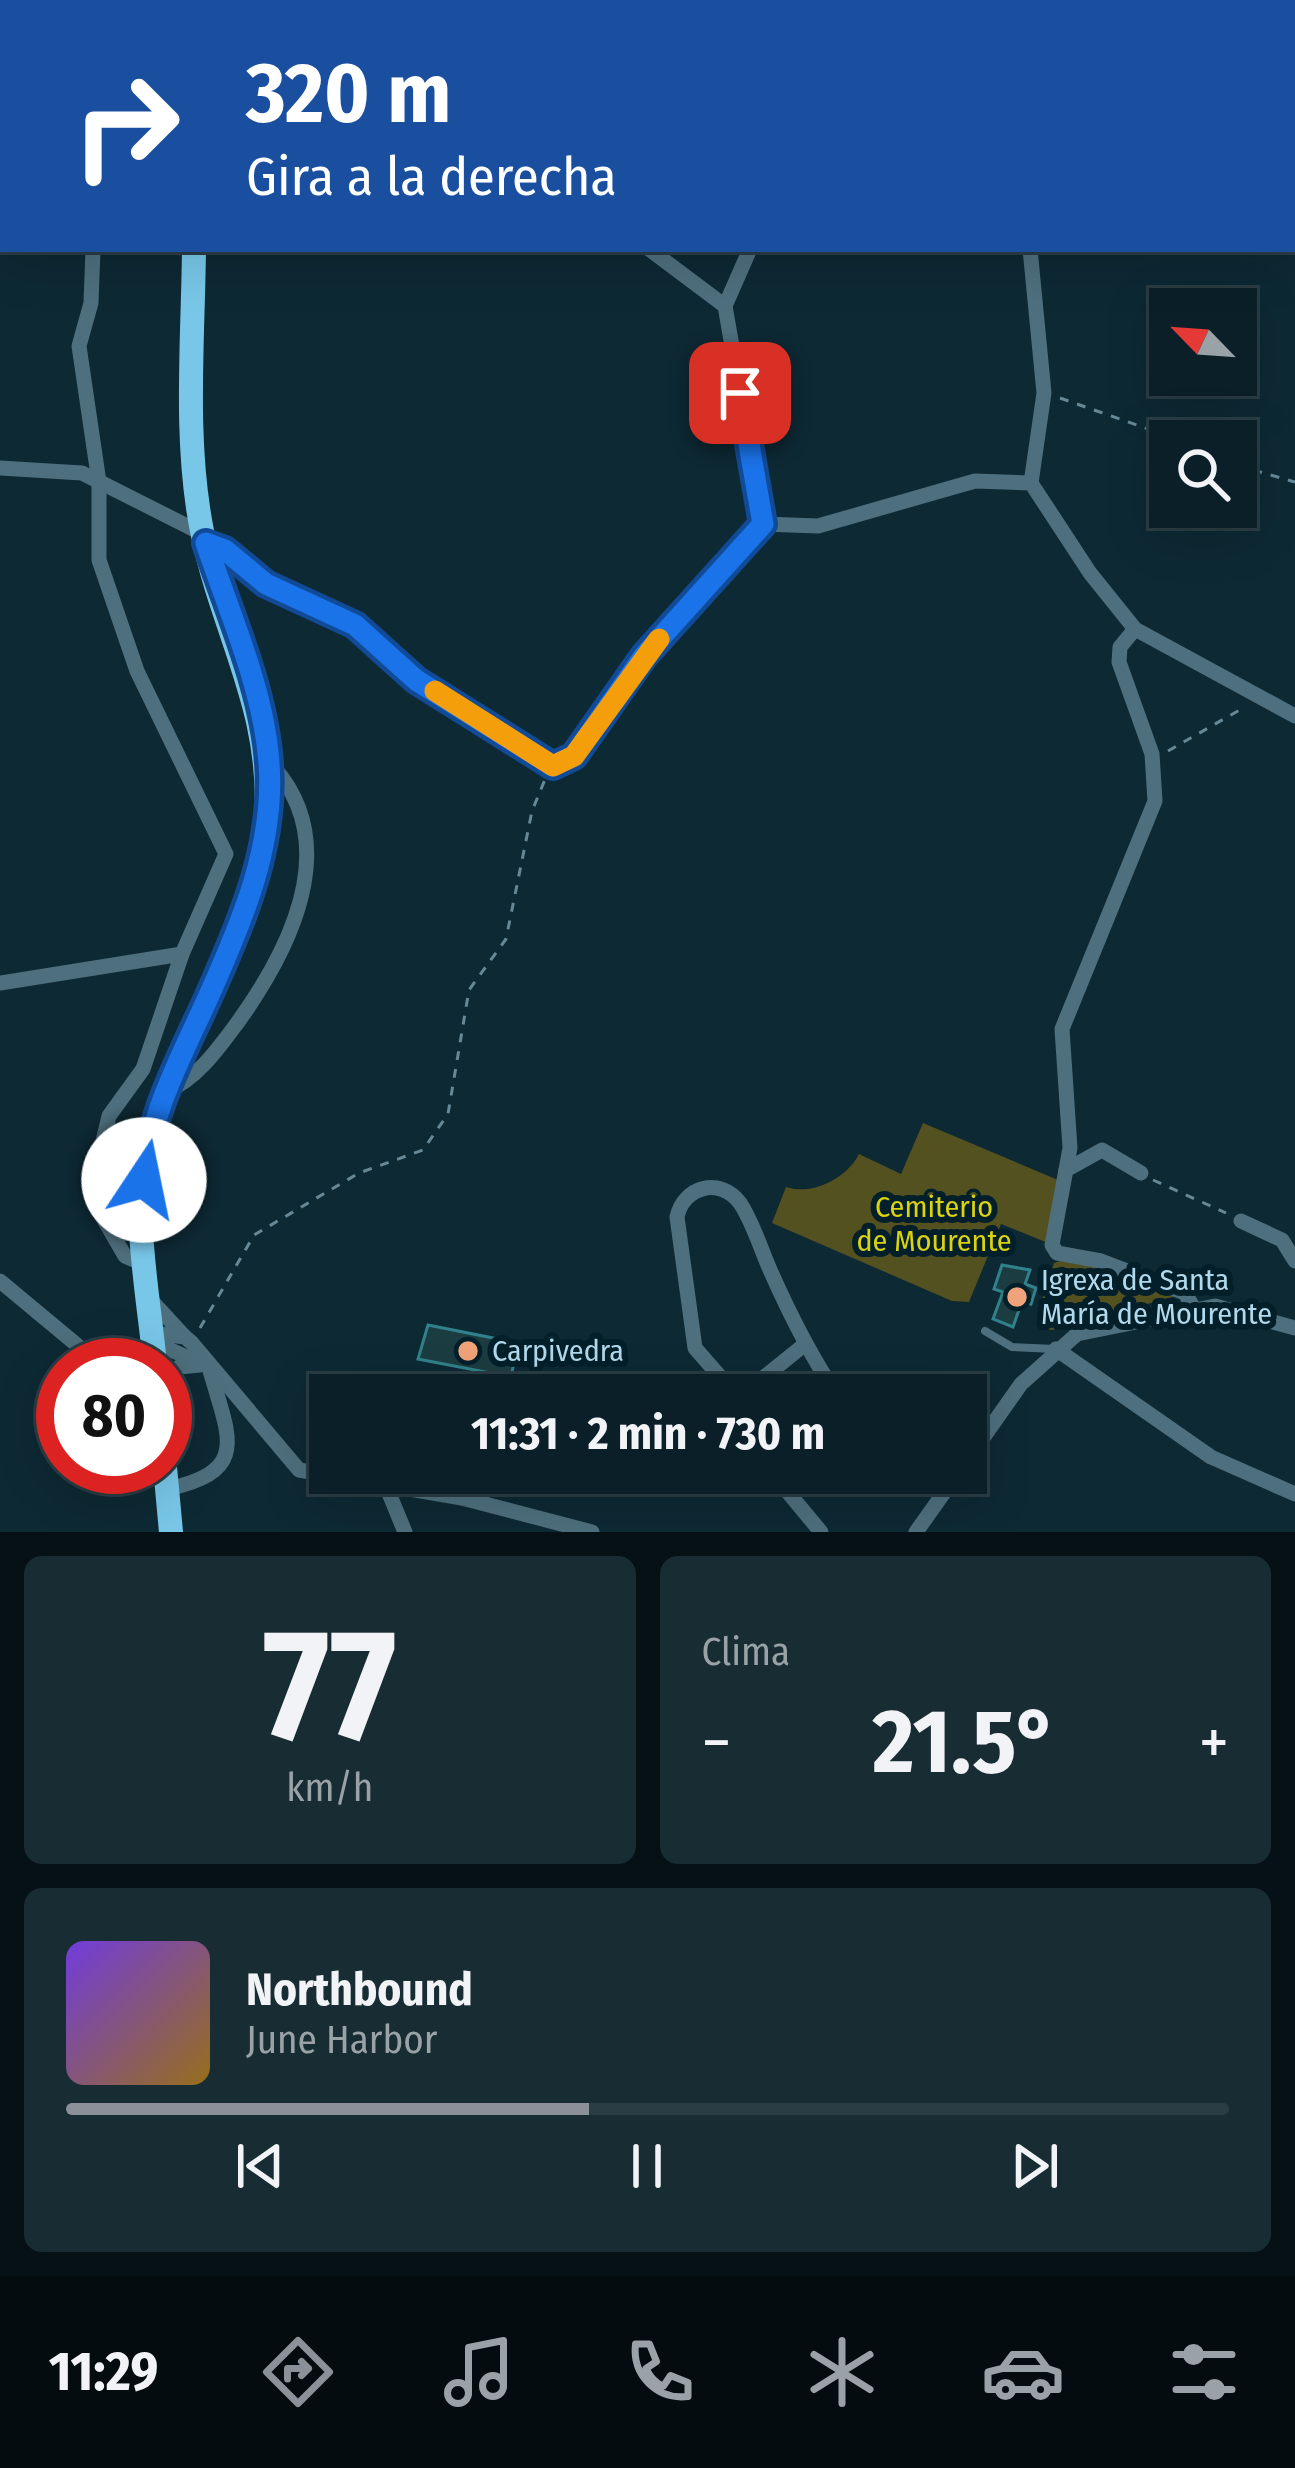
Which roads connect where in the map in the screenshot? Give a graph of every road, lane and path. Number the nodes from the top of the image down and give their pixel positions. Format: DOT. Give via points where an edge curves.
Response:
graph roads {
  1 [pos="93,252"];
  2 [pos="194,252"];
  3 [pos="654,252"];
  4 [pos="749,252"];
  5 [pos="1030,252"];
  6 [pos="725,306"];
  7 [pos="1044,393"];
  8 [pos="1149,430"];
  9 [pos="0,468"];
  10 [pos="1257,471"];
  11 [pos="99,482"];
  12 [pos="1295,482"];
  13 [pos="1031,483"];
  14 [pos="763,524"];
  15 [pos="204,539"];
  16 [pos="1114,608"];
  17 [pos="1135,629"];
  18 [pos="1119,662"];
  19 [pos="1260,698"];
  20 [pos="1295,716"];
  21 [pos="1153,760"];
  22 [pos="269,762"];
  23 [pos="553,766"];
  24 [pos="182,954"];
  25 [pos="0,983"];
  26 [pos="166,1092"];
  27 [pos="1070,1141"];
  28 [pos="1102,1150"];
  29 [pos="1066,1169"];
  30 [pos="1141,1173"];
  31 [pos="1241,1221"];
  32 [pos="1295,1261"];
  33 [pos="146,1265"];
  34 [pos="0,1281"];
  35 [pos="149,1298"];
  36 [pos="1193,1307"];
  37 [pos="1295,1328"];
  38 [pos="985,1331"];
  39 [pos="68,1338"];
  40 [pos="152,1338"];
  41 [pos="186,1338"];
  42 [pos="189,1338"];
  43 [pos="192,1345"];
  44 [pos="804,1346"];
  45 [pos="1055,1349"];
  46 [pos="192,1364"];
  47 [pos="192,1366"];
  48 [pos="209,1367"];
  49 [pos="719,1374"];
  50 [pos="767,1374"];
  51 [pos="823,1374"];
  52 [pos="987,1432"];
  53 [pos="309,1472"];
  54 [pos="192,1479"];
  55 [pos="167,1494"];
  56 [pos="389,1494"];
  57 [pos="482,1494"];
  58 [pos="789,1494"];
  59 [pos="940,1494"];
  60 [pos="1295,1494"];
  61 [pos="171,1532"];
  62 [pos="405,1532"];
  63 [pos="592,1532"];
  64 [pos="821,1532"];
  65 [pos="916,1532"];
  1 -- 11 [label="street" via="80,376"];
  2 -- 15 [label="highway" via="194,472"];
  3 -- 6 [label="street"];
  4 -- 6 [label="street"];
  5 -- 7 [label="street"];
  6 -- 14 [label="street"];
  7 -- 8 [label="path"];
  7 -- 13 [label="street"];
  9 -- 11 [label="street" via="82,473"];
  10 -- 12 [label="path"];
  11 -- 15 [label="street"];
  11 -- 24 [label="street" via="99,560 136,671 226,854"];
  13 -- 14 [label="street" via="975,481 818,526"];
  13 -- 16 [label="street"];
  14 -- 23 [label="street" via="644,656 574,756"];
  15 -- 22 [label="highway"];
  15 -- 23 [label="street" via="266,584 355,625 416,680"];
  16 -- 17 [label="street"];
  16 -- 18 [label="street"];
  17 -- 18 [label="street"];
  17 -- 19 [label="street"];
  18 -- 21 [label="street"];
  19 -- 20 [label="street"];
  19 -- 21 [label="path"];
  21 -- 27 [label="street" via="1151,818 1062,1029"];
  22 -- 26 [label="highway" via="252,892"];
  22 -- 26 [label="street" via="297,807 306,889 265,984 196,1072"];
  23 -- 42 [label="path" via="532,811 506,939 469,990 448,1114 423,1150 359,1173 254,1235"];
  24 -- 25 [label="street"];
  24 -- 33 [label="street" via="143,1069 110,1116 94,1174 114,1237 125,1256"];
  26 -- 33 [label="highway" via="147,1149"];
  27 -- 28 [label="street"];
  27 -- 29 [label="street"];
  28 -- 29 [label="street"];
  28 -- 30 [label="street"];
  29 -- 36 [label="street" via="1053,1250 1185,1293"];
  30 -- 31 [label="path"];
  31 -- 32 [label="street" via="1282,1240"];
  33 -- 35 [label="highway"];
  34 -- 39 [label="street"];
  35 -- 40 [label="highway"];
  35 -- 41 [label="street"];
  36 -- 37 [label="street"];
  36 -- 45 [label="street" via="1076,1334"];
  38 -- 45 [label="lane" via="1012,1347"];
  43 -- 48 [label="street"];
  44 -- 49 [label="street" via="739,1201 711,1188 687,1195 677,1216 695,1348"];
  44 -- 50 [label="street"];
  44 -- 51 [label="street"];
  45 -- 52 [label="street"];
  45 -- 60 [label="street" via="1211,1457"];
  46 -- 48 [label="street"];
  47 -- 48 [label="street"];
  48 -- 53 [label="street"];
  48 -- 54 [label="street" via="222,1412 223,1464 210,1480"];
  55 -- 61 [label="highway"];
  56 -- 62 [label="street"];
  57 -- 63 [label="street"];
  58 -- 64 [label="street"];
  59 -- 65 [label="street"];
}
